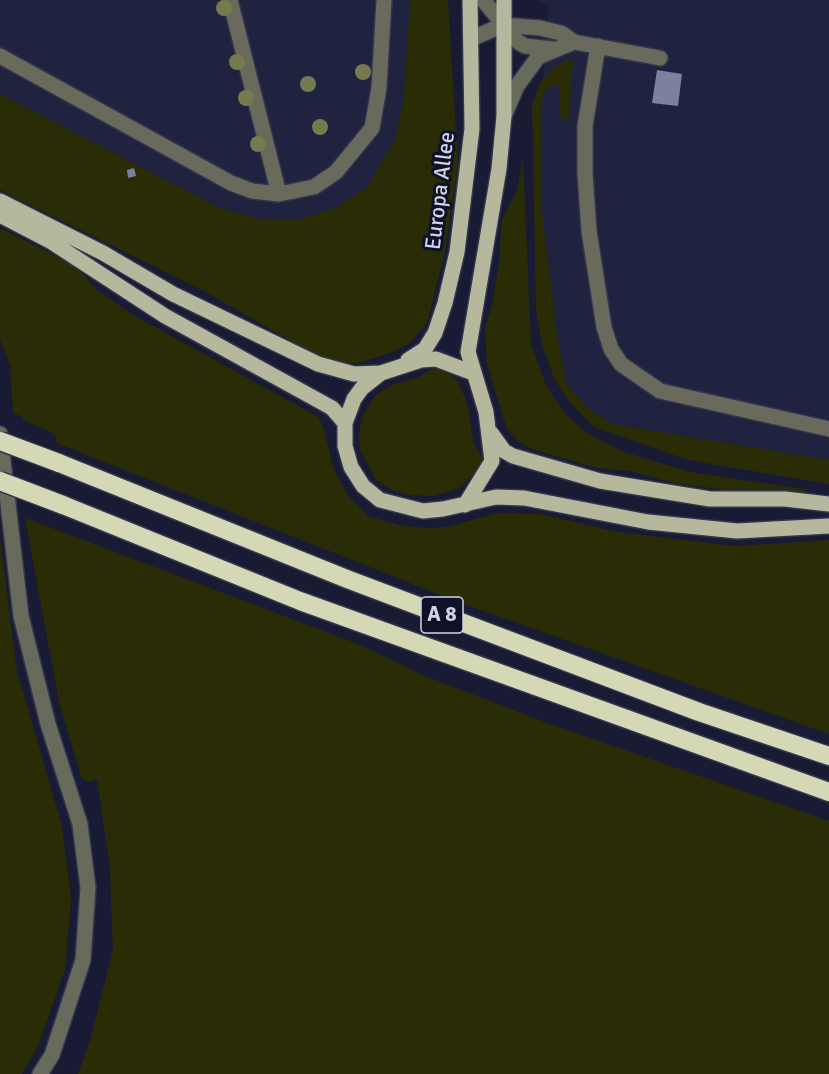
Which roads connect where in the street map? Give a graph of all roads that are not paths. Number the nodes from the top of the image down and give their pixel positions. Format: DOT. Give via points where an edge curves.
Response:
graph roads {
  1 [pos="230,0"];
  2 [pos="384,0"];
  3 [pos="470,0"];
  4 [pos="483,0"];
  5 [pos="504,0"];
  6 [pos="503,25"];
  7 [pos="472,38"];
  8 [pos="574,42"];
  9 [pos="598,46"];
  10 [pos="552,49"];
  11 [pos="0,56"];
  12 [pos="660,58"];
  13 [pos="504,116"];
  14 [pos="279,194"];
  15 [pos="0,201"];
  16 [pos="0,215"];
  17 [pos="397,366"];
  18 [pos="381,373"];
  19 [pos="473,373"];
  20 [pos="345,423"];
  21 [pos="488,426"];
  22 [pos="829,429"];
  23 [pos="0,434"];
  24 [pos="0,441"];
  25 [pos="0,481"];
  26 [pos="829,504"];
  27 [pos="465,505"];
  28 [pos="829,526"];
  29 [pos="829,756"];
  30 [pos="829,792"];
  31 [pos="40,1074"];
  1 -- 14 [label="street"];
  2 -- 14 [label="street" via="379,88 372,128 336,172 314,187"];
  3 -- 7 [label="main road, Europa Allee"];
  4 -- 6 [label="street"];
  5 -- 6 [label="main road"];
  6 -- 7 [label="street"];
  6 -- 8 [label="street" via="561,33"];
  6 -- 10 [label="street" via="525,46"];
  6 -- 13 [label="main road"];
  7 -- 17 [label="main road, Europa Allee" via="472,129 454,270 440,321 429,344"];
  8 -- 9 [label="street"];
  8 -- 10 [label="street"];
  9 -- 12 [label="street"];
  9 -- 22 [label="street" via="585,126 585,173 589,231 611,349 621,364 660,391"];
  10 -- 13 [label="street" via="538,57 524,75"];
  11 -- 14 [label="street" via="231,183 252,191"];
  13 -- 19 [label="main road" via="498,179 468,352"];
  15 -- 18 [label="main road" via="173,294 318,364 354,374"];
  16 -- 20 [label="main road" via="50,241 165,316 332,408"];
  17 -- 18 [label="main road"];
  17 -- 19 [label="main road" via="436,358"];
  18 -- 20 [label="main road" via="354,399"];
  19 -- 21 [label="main road" via="484,400"];
  20 -- 27 [label="main road" via="345,446 351,467 363,486 380,500 423,511"];
  21 -- 26 [label="main road" via="496,442 513,456 600,481 710,499"];
  21 -- 27 [label="main road" via="492,461"];
  23 -- 31 [label="street" via="21,616 48,724 80,824 88,888 83,960 52,1055"];
  24 -- 29 [label="highway, A 8, bridge" via="347,579 687,708"];
  25 -- 30 [label="highway, A 8, bridge" via="300,601"];
  27 -- 28 [label="main road" via="496,497 524,498 648,522 737,531"];
}
